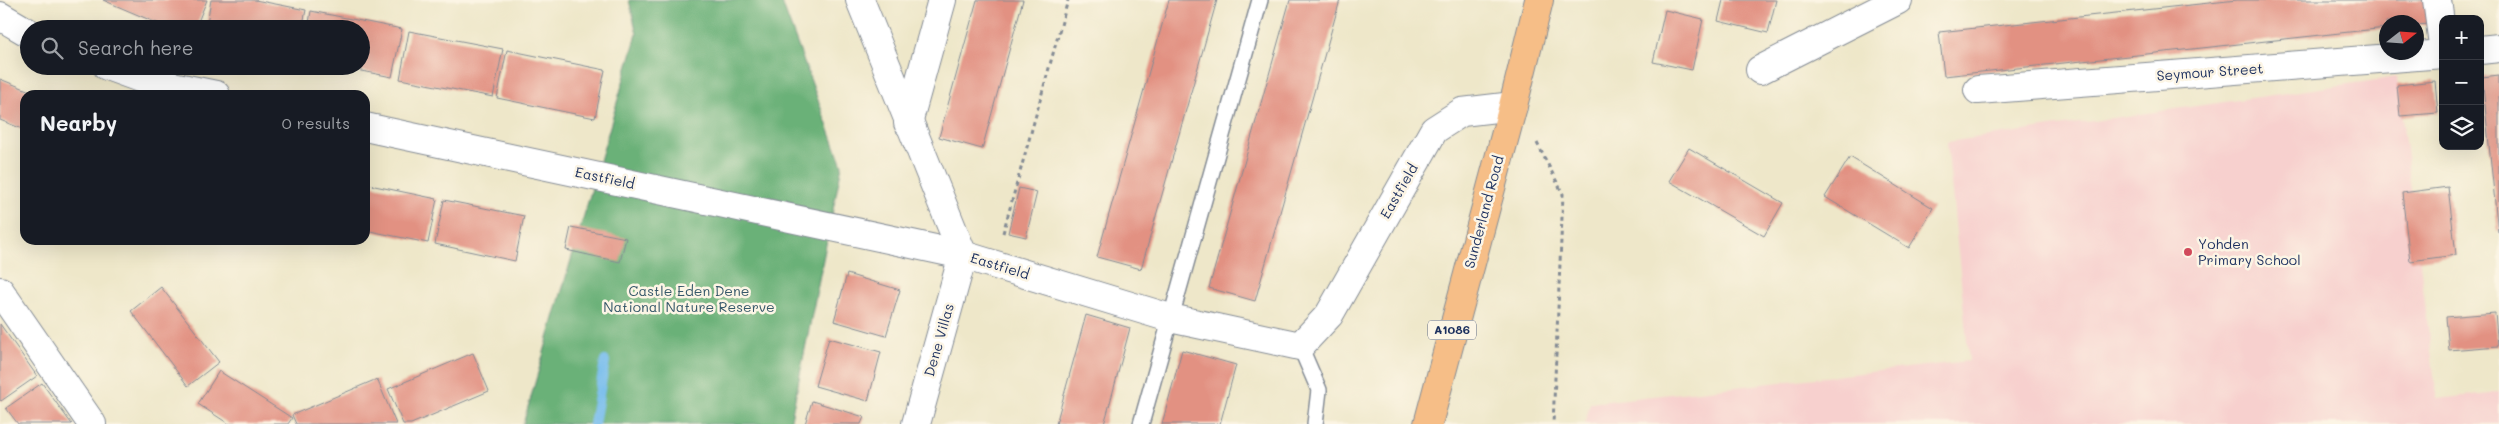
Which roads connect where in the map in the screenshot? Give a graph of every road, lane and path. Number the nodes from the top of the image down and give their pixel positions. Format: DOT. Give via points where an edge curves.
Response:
graph roads {
  1 [pos="860,0"];
  2 [pos="942,0"];
  3 [pos="1068,0"];
  4 [pos="1260,0"];
  5 [pos="1539,0"];
  6 [pos="1898,0"];
  7 [pos="2437,0"];
  8 [pos="2439,15"];
  9 [pos="0,16"];
  10 [pos="20,28"];
  11 [pos="2499,48"];
  12 [pos="2484,50"];
  13 [pos="2439,54"];
  14 [pos="1760,70"];
  15 [pos="134,75"];
  16 [pos="193,90"];
  17 [pos="1978,90"];
  18 [pos="1513,106"];
  19 [pos="908,123"];
  20 [pos="370,128"];
  21 [pos="963,255"];
  22 [pos="994,264"];
  23 [pos="0,291"];
  24 [pos="1170,318"];
  25 [pos="1300,346"];
  26 [pos="92,424"];
  27 [pos="916,424"];
  28 [pos="1141,424"];
  29 [pos="1315,424"];
  30 [pos="1428,424"];
  31 [pos="1553,424"];
  1 -- 19 [label="street"];
  2 -- 19 [label="street"];
  3 -- 22 [label="path"];
  4 -- 24 [label="lane"];
  5 -- 18 [label="main road, Sunderland Road / A1086"];
  6 -- 14 [label="street"];
  7 -- 8 [label="street"];
  9 -- 10 [label="street"];
  11 -- 12 [label="street"];
  13 -- 17 [label="street, Seymour Street"];
  15 -- 16 [label="street"];
  18 -- 25 [label="street, Eastfield" via="1462,112 1434,130 1329,315"];
  18 -- 30 [label="main road, Sunderland Road / A1086"];
  18 -- 31 [label="path" via="1541,148 1563,194"];
  19 -- 21 [label="street"];
  20 -- 21 [label="street, Eastfield"];
  21 -- 22 [label="street, Eastfield"];
  21 -- 27 [label="street, Dene Villas"];
  22 -- 24 [label="street, Eastfield"];
  23 -- 26 [label="street"];
  24 -- 25 [label="street, Eastfield"];
  24 -- 28 [label="lane"];
  25 -- 29 [label="lane" via="1319,390"];
}
